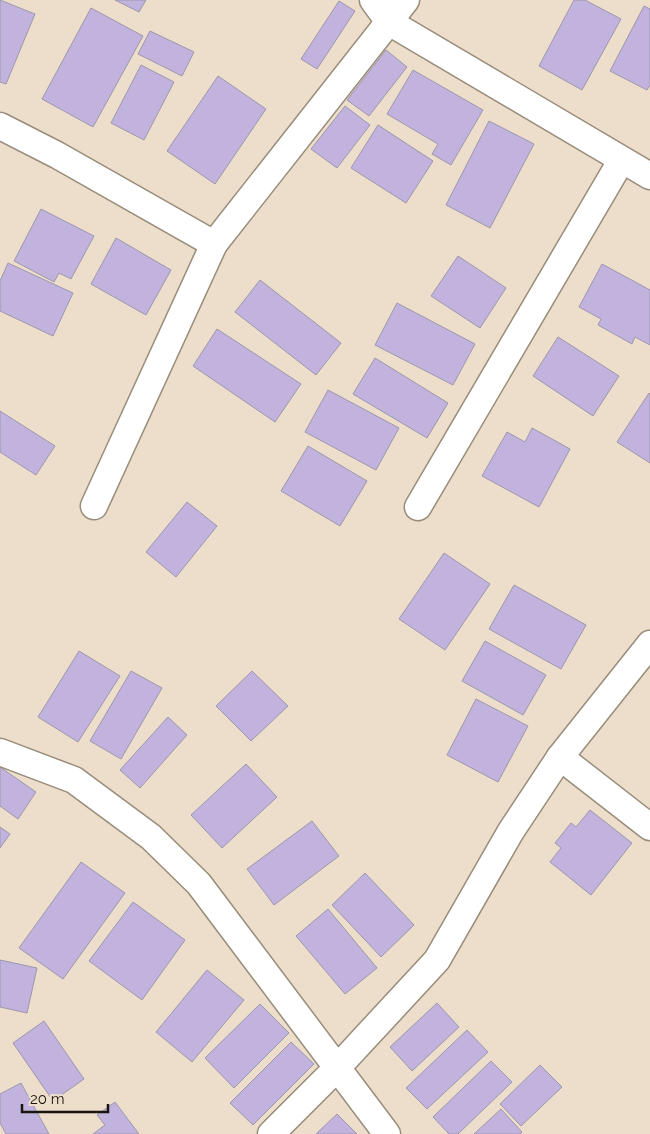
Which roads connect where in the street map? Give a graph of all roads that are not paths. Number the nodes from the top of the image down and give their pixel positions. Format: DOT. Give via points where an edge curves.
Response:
graph roads {
  1 [pos="373,0"];
  2 [pos="406,0"];
  3 [pos="389,22"];
  4 [pos="0,126"];
  5 [pos="621,161"];
  6 [pos="650,176"];
  7 [pos="214,244"];
  8 [pos="94,506"];
  9 [pos="418,507"];
  10 [pos="650,644"];
  11 [pos="0,752"];
  12 [pos="560,756"];
  13 [pos="650,827"];
  14 [pos="337,1068"];
  15 [pos="271,1134"];
  16 [pos="388,1134"];
  1 -- 3 [label="street"];
  2 -- 3 [label="street"];
  3 -- 5 [label="street"];
  3 -- 7 [label="street"];
  4 -- 7 [label="street"];
  5 -- 6 [label="street"];
  5 -- 9 [label="street"];
  7 -- 8 [label="street"];
  10 -- 12 [label="street"];
  11 -- 14 [label="street" via="74,780 151,838 199,884"];
  12 -- 13 [label="street"];
  12 -- 14 [label="street" via="511,831 437,960"];
  14 -- 15 [label="street"];
  14 -- 16 [label="street"];
}
